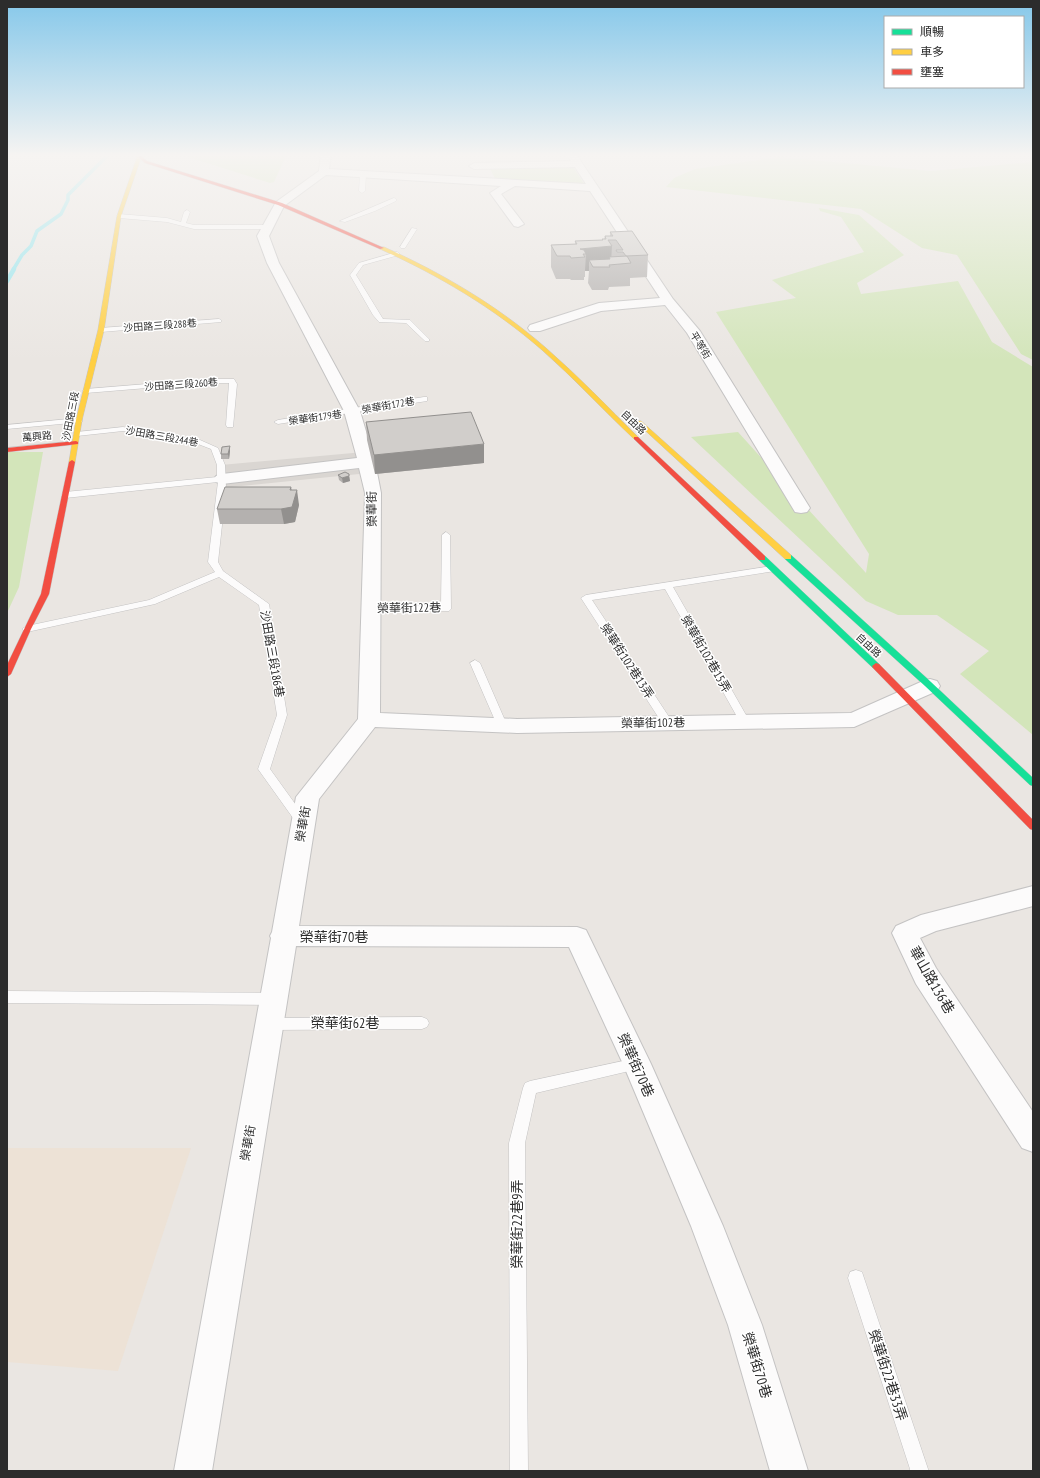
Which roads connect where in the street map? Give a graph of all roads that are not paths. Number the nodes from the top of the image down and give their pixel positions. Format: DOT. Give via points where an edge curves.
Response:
graph roads {
  1 [pos="119,223"];
  2 [pos="179,223"];
  3 [pos="271,223"];
  4 [pos="340,223"];
  5 [pos="350,223"];
  6 [pos="617,223"];
  7 [pos="183,224"];
  8 [pos="357,226"];
  9 [pos="267,227"];
  10 [pos="414,229"];
  11 [pos="399,248"];
  12 [pos="414,252"];
  13 [pos="412,262"];
  14 [pos="454,274"];
  15 [pos="668,301"];
  16 [pos="219,321"];
  17 [pos="532,326"];
  18 [pos="101,330"];
  19 [pos="545,337"];
  20 [pos="427,340"];
  21 [pos="86,391"];
  22 [pos="424,399"];
  23 [pos="352,411"];
  24 [pos="630,413"];
  25 [pos="79,420"];
  26 [pos="278,422"];
  27 [pos="230,425"];
  28 [pos="7,427"];
  29 [pos="77,439"];
  30 [pos="8,445"];
  31 [pos="367,462"];
  32 [pos="222,479"];
  33 [pos="65,495"];
  34 [pos="801,508"];
  35 [pos="446,535"];
  36 [pos="772,568"];
  37 [pos="220,573"];
  38 [pos="668,586"];
  39 [pos="372,608"];
  40 [pos="27,629"];
  41 [pos="474,663"];
  42 [pos="7,674"];
  43 [pos="930,686"];
  44 [pos="906,695"];
  45 [pos="369,720"];
  46 [pos="745,722"];
  47 [pos="668,723"];
  48 [pos="502,725"];
  49 [pos="1033,783"];
  50 [pos="303,823"];
  51 [pos="1033,826"];
  52 [pos="1033,896"];
  53 [pos="283,936"];
  54 [pos="7,997"];
  55 [pos="273,999"];
  56 [pos="422,1023"];
  57 [pos="268,1024"];
  58 [pos="637,1064"];
  59 [pos="1033,1138"];
  60 [pos="856,1278"];
  61 [pos="193,1471"];
  62 [pos="519,1471"];
  63 [pos="789,1471"];
  64 [pos="918,1471"];
  1 -- 18 [label="main road, 沙田路三段"];
  2 -- 7 [label="lane"];
  3 -- 9 [label="street, 榮華街"];
  4 -- 11 [label="main road, 自由路"];
  5 -- 8 [label="main road"];
  6 -- 15 [label="street, 平等街"];
  7 -- 9 [label="lane" via="194,227"];
  9 -- 23 [label="street, 榮華街" via="263,236 273,263"];
  10 -- 11 [label="lane"];
  11 -- 12 [label="main road, 自由路"];
  11 -- 13 [label="main road, 自由路"];
  11 -- 20 [label="lane" via="361,264 353,275 381,321 408,321"];
  13 -- 14 [label="main road" via="428,259"];
  13 -- 36 [label="main road, 自由路" via="476,298 543,349"];
  15 -- 17 [label="street" via="600,307"];
  15 -- 34 [label="street, 平等街" via="693,331"];
  16 -- 18 [label="lane, 沙田路三段288巷"];
  17 -- 19 [label="main road"];
  18 -- 21 [label="main road, 沙田路三段"];
  21 -- 25 [label="main road, 沙田路三段"];
  21 -- 27 [label="lane, 沙田路三段260巷" via="231,381 233,384"];
  22 -- 23 [label="lane, 榮華街172巷"];
  23 -- 26 [label="lane, 榮華街179巷"];
  23 -- 31 [label="street, 榮華街"];
  24 -- 43 [label="main road, 自由路"];
  25 -- 28 [label="lane"];
  25 -- 29 [label="main road, 沙田路三段"];
  29 -- 30 [label="main road, 萬興路"];
  29 -- 32 [label="lane, 沙田路三段244巷" via="123,429 200,442 214,448 221,466"];
  29 -- 33 [label="main road, 沙田路三段"];
  31 -- 32 [label="street"];
  31 -- 39 [label="street, 榮華街" via="373,494"];
  32 -- 33 [label="lane"];
  32 -- 37 [label="lane, 沙田路三段244巷" via="213,562"];
  33 -- 40 [label="main road, 沙田路三段" via="45,594"];
  35 -- 39 [label="lane, 榮華街122巷" via="446,609"];
  36 -- 38 [label="lane"];
  36 -- 44 [label="main road, 自由路"];
  37 -- 40 [label="lane" via="152,602"];
  37 -- 50 [label="lane, 沙田路三段186巷" via="264,604 282,715 264,769"];
  38 -- 46 [label="lane, 榮華街102巷15弄"];
  38 -- 47 [label="lane, 榮華街102巷13弄" via="586,598"];
  39 -- 45 [label="street, 榮華街"];
  40 -- 42 [label="main road, 沙田路三段"];
  41 -- 48 [label="lane"];
  43 -- 44 [label="street, 榮華街102巷"];
  43 -- 49 [label="main road, 自由路"];
  44 -- 46 [label="street, 榮華街102巷" via="854,720"];
  44 -- 51 [label="main road, 自由路"];
  45 -- 48 [label="street, 榮華街102巷"];
  45 -- 50 [label="street, 榮華街" via="308,797"];
  46 -- 47 [label="street, 榮華街102巷"];
  47 -- 48 [label="street, 榮華街102巷"];
  50 -- 53 [label="street, 榮華街"];
  52 -- 59 [label="street, 華山路136巷" via="930,922 905,933 926,976 1021,1109"];
  53 -- 55 [label="street, 榮華街"];
  53 -- 58 [label="street, 榮華街70巷" via="577,937"];
  54 -- 55 [label="lane"];
  55 -- 57 [label="street, 榮華街"];
  56 -- 57 [label="lane, 榮華街62巷"];
  57 -- 61 [label="street, 榮華街"];
  58 -- 62 [label="lane, 榮華街22巷9弄" via="530,1088 517,1143"];
  58 -- 63 [label="street, 榮華街70巷" via="707,1226 745,1325"];
  60 -- 64 [label="lane, 榮華街22巷33弄"];
}
